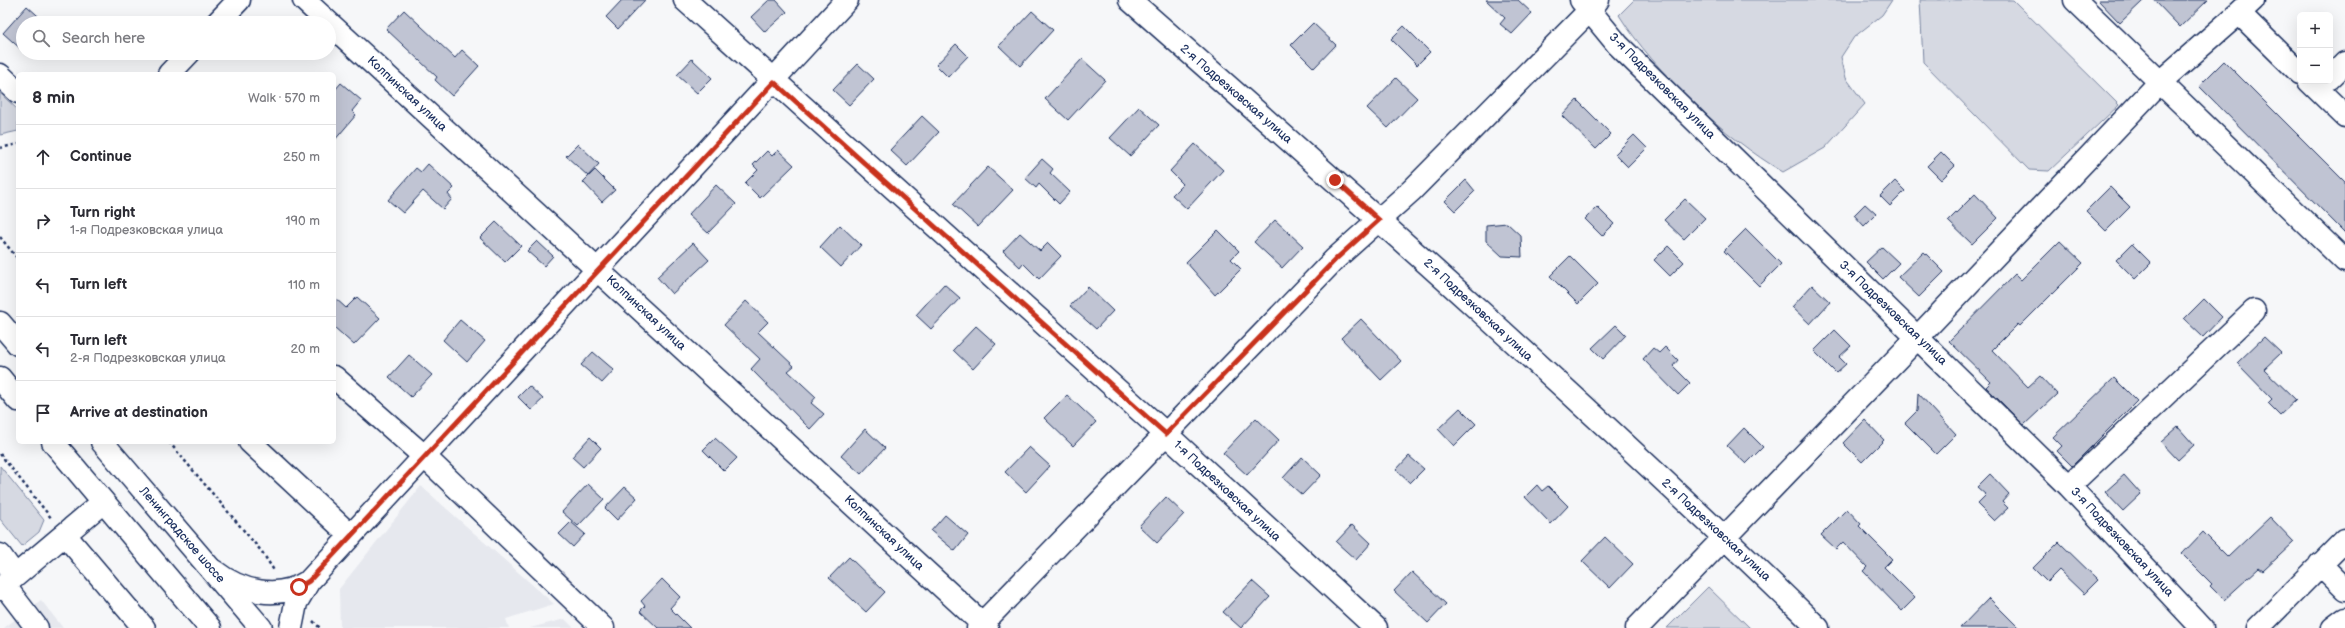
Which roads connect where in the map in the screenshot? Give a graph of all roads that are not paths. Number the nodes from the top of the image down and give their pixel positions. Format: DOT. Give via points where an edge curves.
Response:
graph roads {
  1 [pos="239,0"];
  2 [pos="304,0"];
  3 [pos="685,0"];
  4 [pos="847,0"];
  5 [pos="1130,0"];
  6 [pos="2075,0"];
  7 [pos="1590,4"];
  8 [pos="2246,7"];
  9 [pos="224,16"];
  10 [pos="321,16"];
  11 [pos="336,29"];
  12 [pos="182,60"];
  13 [pos="2345,63"];
  14 [pos="2297,69"];
  15 [pos="171,72"];
  16 [pos="2333,72"];
  17 [pos="0,75"];
  18 [pos="774,82"];
  19 [pos="2160,82"];
  20 [pos="2322,84"];
  21 [pos="16,90"];
  22 [pos="2345,116"];
  23 [pos="1379,220"];
  24 [pos="2345,261"];
  25 [pos="599,270"];
  26 [pos="2254,311"];
  27 [pos="0,323"];
  28 [pos="1918,337"];
  29 [pos="16,342"];
  30 [pos="0,378"];
  31 [pos="336,379"];
  32 [pos="16,398"];
  33 [pos="1166,434"];
  34 [pos="55,444"];
  35 [pos="104,444"];
  36 [pos="252,444"];
  37 [pos="425,458"];
  38 [pos="2069,486"];
  39 [pos="103,502"];
  40 [pos="65,535"];
  41 [pos="351,536"];
  42 [pos="1725,537"];
  43 [pos="2345,540"];
  44 [pos="0,556"];
  45 [pos="2320,564"];
  46 [pos="210,568"];
  47 [pos="309,581"];
  48 [pos="7,583"];
  49 [pos="2345,589"];
  50 [pos="2345,619"];
  51 [pos="982,627"];
  52 [pos="37,628"];
  53 [pos="144,628"];
  54 [pos="210,628"];
  55 [pos="261,628"];
  56 [pos="291,628"];
  57 [pos="603,628"];
  58 [pos="1376,628"];
  59 [pos="1637,628"];
  60 [pos="1818,628"];
  61 [pos="2202,628"];
  62 [pos="2258,628"];
  63 [pos="2333,628"];
  1 -- 9 [label="main road"];
  2 -- 10 [label="main road, Колпинская улица"];
  3 -- 18 [label="main road, 1-я Подрезковская улица"];
  4 -- 18 [label="main road"];
  5 -- 23 [label="main road, 2-я Подрезковская улица"];
  6 -- 19 [label="main road"];
  7 -- 23 [label="main road" via="1412,190"];
  7 -- 28 [label="main road, 3-я Подрезковская улица" via="1618,45"];
  8 -- 14 [label="main road"];
  8 -- 19 [label="main road"];
  11 -- 25 [label="main road, Колпинская улица"];
  12 -- 15 [label="main road"];
  13 -- 16 [label="main road"];
  17 -- 21 [label="main road"];
  18 -- 25 [label="main road"];
  18 -- 33 [label="main road, 1-я Подрезковская улица"];
  19 -- 24 [label="main road"];
  19 -- 28 [label="main road"];
  20 -- 22 [label="main road"];
  23 -- 33 [label="main road" via="1336,259"];
  23 -- 42 [label="main road, 2-я Подрезковская улица"];
  25 -- 37 [label="main road"];
  25 -- 51 [label="main road, Колпинская улица"];
  26 -- 38 [label="main road"];
  27 -- 29 [label="main road"];
  28 -- 38 [label="main road, 3-я Подрезковская улица"];
  28 -- 42 [label="main road"];
  30 -- 32 [label="main road"];
  31 -- 37 [label="main road"];
  33 -- 51 [label="main road"];
  33 -- 58 [label="main road, 1-я Подрезковская улица"];
  34 -- 39 [label="main road"];
  35 -- 46 [label="main road, Ленинградское шоссе"];
  36 -- 41 [label="main road"];
  37 -- 41 [label="main road"];
  37 -- 57 [label="main road"];
  38 -- 61 [label="main road, 3-я Подрезковская улица"];
  39 -- 40 [label="main road"];
  39 -- 54 [label="main road"];
  40 -- 48 [label="main road"];
  40 -- 53 [label="main road"];
  41 -- 47 [label="main road"];
  42 -- 59 [label="main road"];
  42 -- 60 [label="main road, 2-я Подрезковская улица"];
  43 -- 45 [label="main road"];
  44 -- 48 [label="main road"];
  45 -- 49 [label="main road"];
  45 -- 62 [label="main road"];
  46 -- 47 [label="main road" via="229,582 247,589 266,592 285,592"];
  46 -- 55 [label="main road, Ленинградское шоссе"];
  47 -- 56 [label="main road" via="296,603"];
  48 -- 52 [label="main road"];
  50 -- 63 [label="main road"];
}
